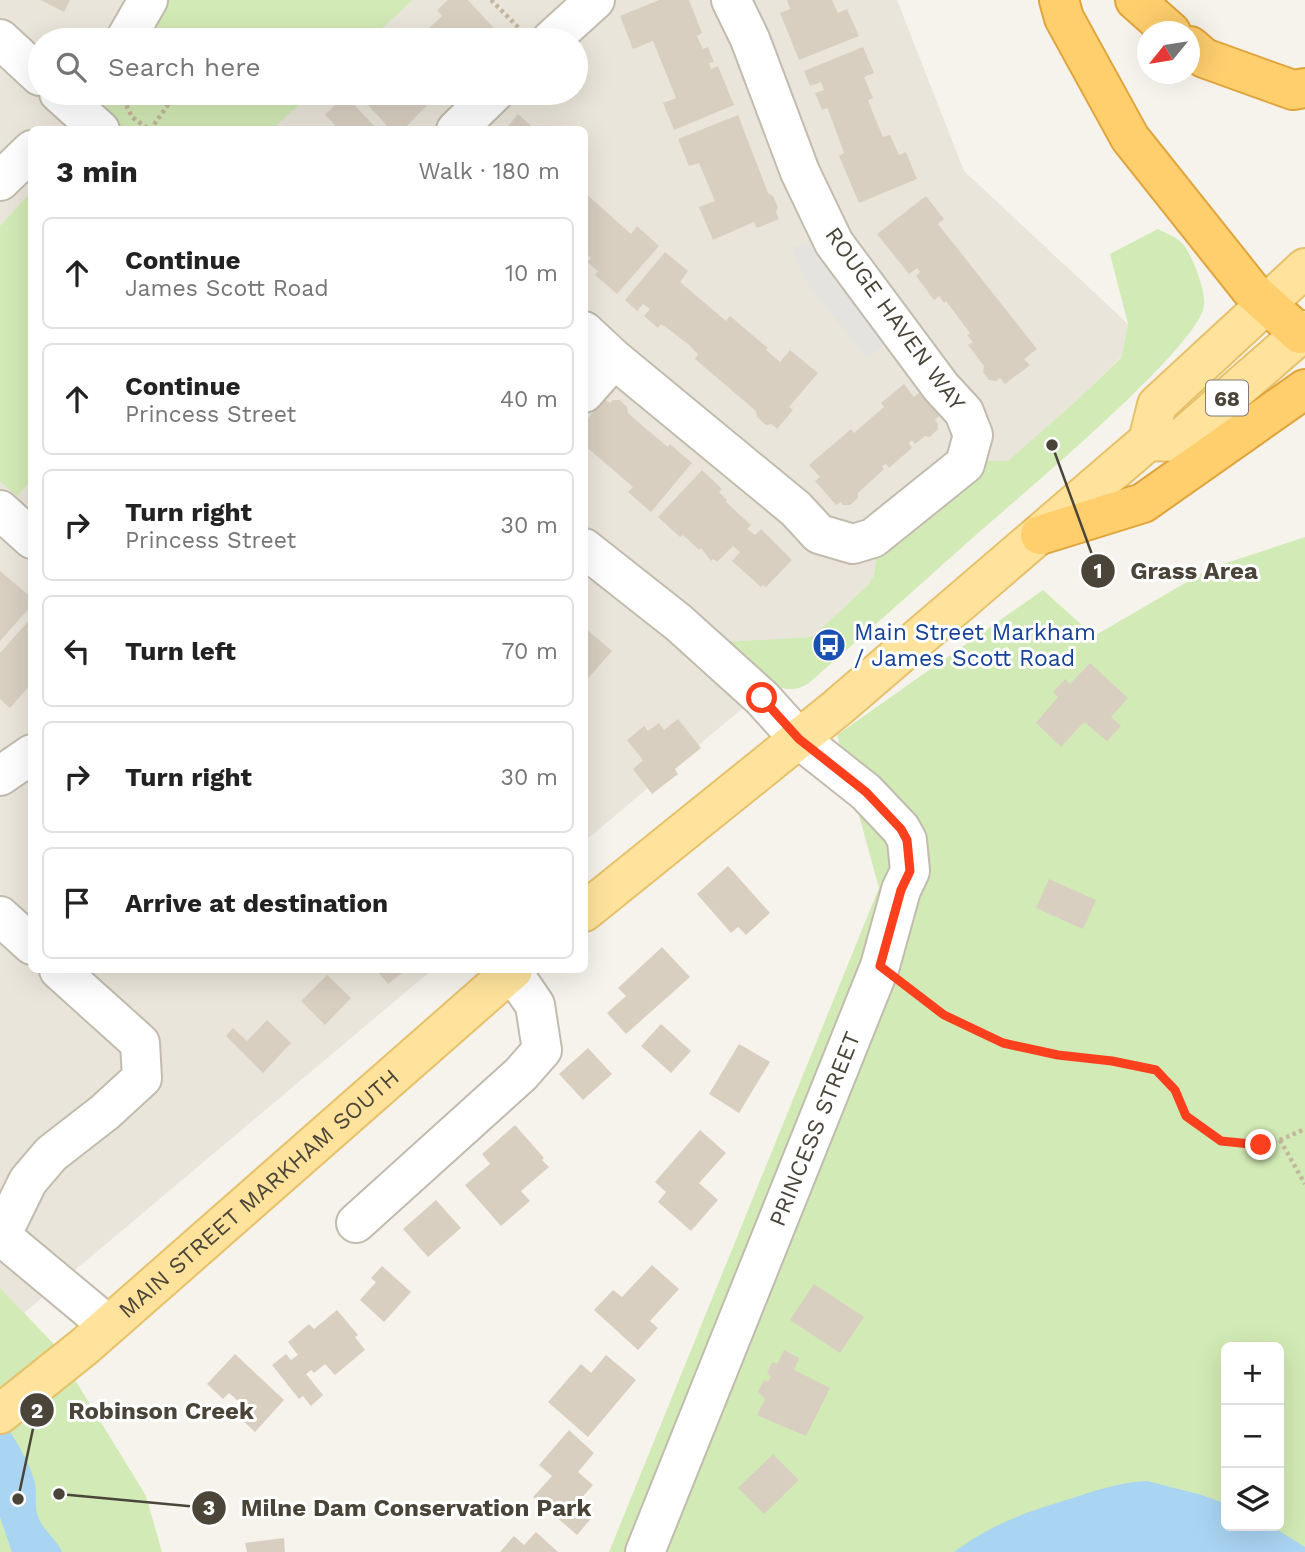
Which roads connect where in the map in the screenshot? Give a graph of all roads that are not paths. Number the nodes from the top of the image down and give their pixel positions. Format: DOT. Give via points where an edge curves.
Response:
graph roads {
  1 [pos="148,0"];
  2 [pos="595,0"];
  3 [pos="731,0"];
  4 [pos="1059,0"];
  5 [pos="1135,0"];
  6 [pos="1159,21"];
  7 [pos="131,28"];
  8 [pos="550,28"];
  9 [pos="0,39"];
  10 [pos="1200,55"];
  11 [pos="28,65"];
  12 [pos="1305,88"];
  13 [pos="482,105"];
  14 [pos="460,126"];
  15 [pos="28,154"];
  16 [pos="0,181"];
  17 [pos="1305,268"];
  18 [pos="1265,304"];
  19 [pos="1302,332"];
  20 [pos="588,335"];
  21 [pos="614,359"];
  22 [pos="588,388"];
  23 [pos="1305,388"];
  24 [pos="1148,441"];
  25 [pos="0,510"];
  26 [pos="28,535"];
  27 [pos="1040,535"];
  28 [pos="588,551"];
  29 [pos="799,739"];
  30 [pos="28,757"];
  31 [pos="0,776"];
  32 [pos="588,909"];
  33 [pos="0,916"];
  34 [pos="28,941"];
  35 [pos="62,973"];
  36 [pos="509,973"];
  37 [pos="514,973"];
  38 [pos="356,1223"];
  39 [pos="1,1235"];
  40 [pos="96,1335"];
  41 [pos="0,1414"];
  42 [pos="645,1552"];
  1 -- 7 [label="street"];
  2 -- 8 [label="street"];
  3 -- 21 [label="street, ROUGE HAVEN WAY" via="800,172 834,243 964,412 973,435 964,464 873,538 853,544 819,534 796,509"];
  4 -- 18 [label="highway" via="1064,18 1130,138"];
  5 -- 6 [label="highway"];
  9 -- 11 [label="street"];
  10 -- 12 [label="highway" via="1293,90"];
  13 -- 14 [label="street"];
  15 -- 16 [label="street"];
  17 -- 18 [label="main road, 68"];
  18 -- 19 [label="highway"];
  18 -- 24 [label="main road, 68" via="1157,405"];
  19 -- 24 [label="main road, 68" via="1177,442"];
  20 -- 21 [label="street, ROUGE HAVEN WAY"];
  21 -- 22 [label="street"];
  23 -- 27 [label="highway" via="1143,503"];
  24 -- 27 [label="main road"];
  25 -- 26 [label="street"];
  27 -- 29 [label="main road"];
  28 -- 29 [label="street, PRINCESS STREET" via="679,623 762,698"];
  29 -- 32 [label="main road"];
  29 -- 42 [label="street, PRINCESS STREET" via="866,792 901,829 907,840 910,871 880,966"];
  30 -- 31 [label="street"];
  33 -- 34 [label="street"];
  35 -- 39 [label="street" via="140,1043 142,1078 51,1154 28,1181"];
  36 -- 40 [label="main road, MAIN STREET MARKHAM SOUTH"];
  37 -- 38 [label="street" via="535,1005 541,1050 521,1074"];
  39 -- 40 [label="street"];
  40 -- 41 [label="main road, MAIN STREET MARKHAM SOUTH"];
}
